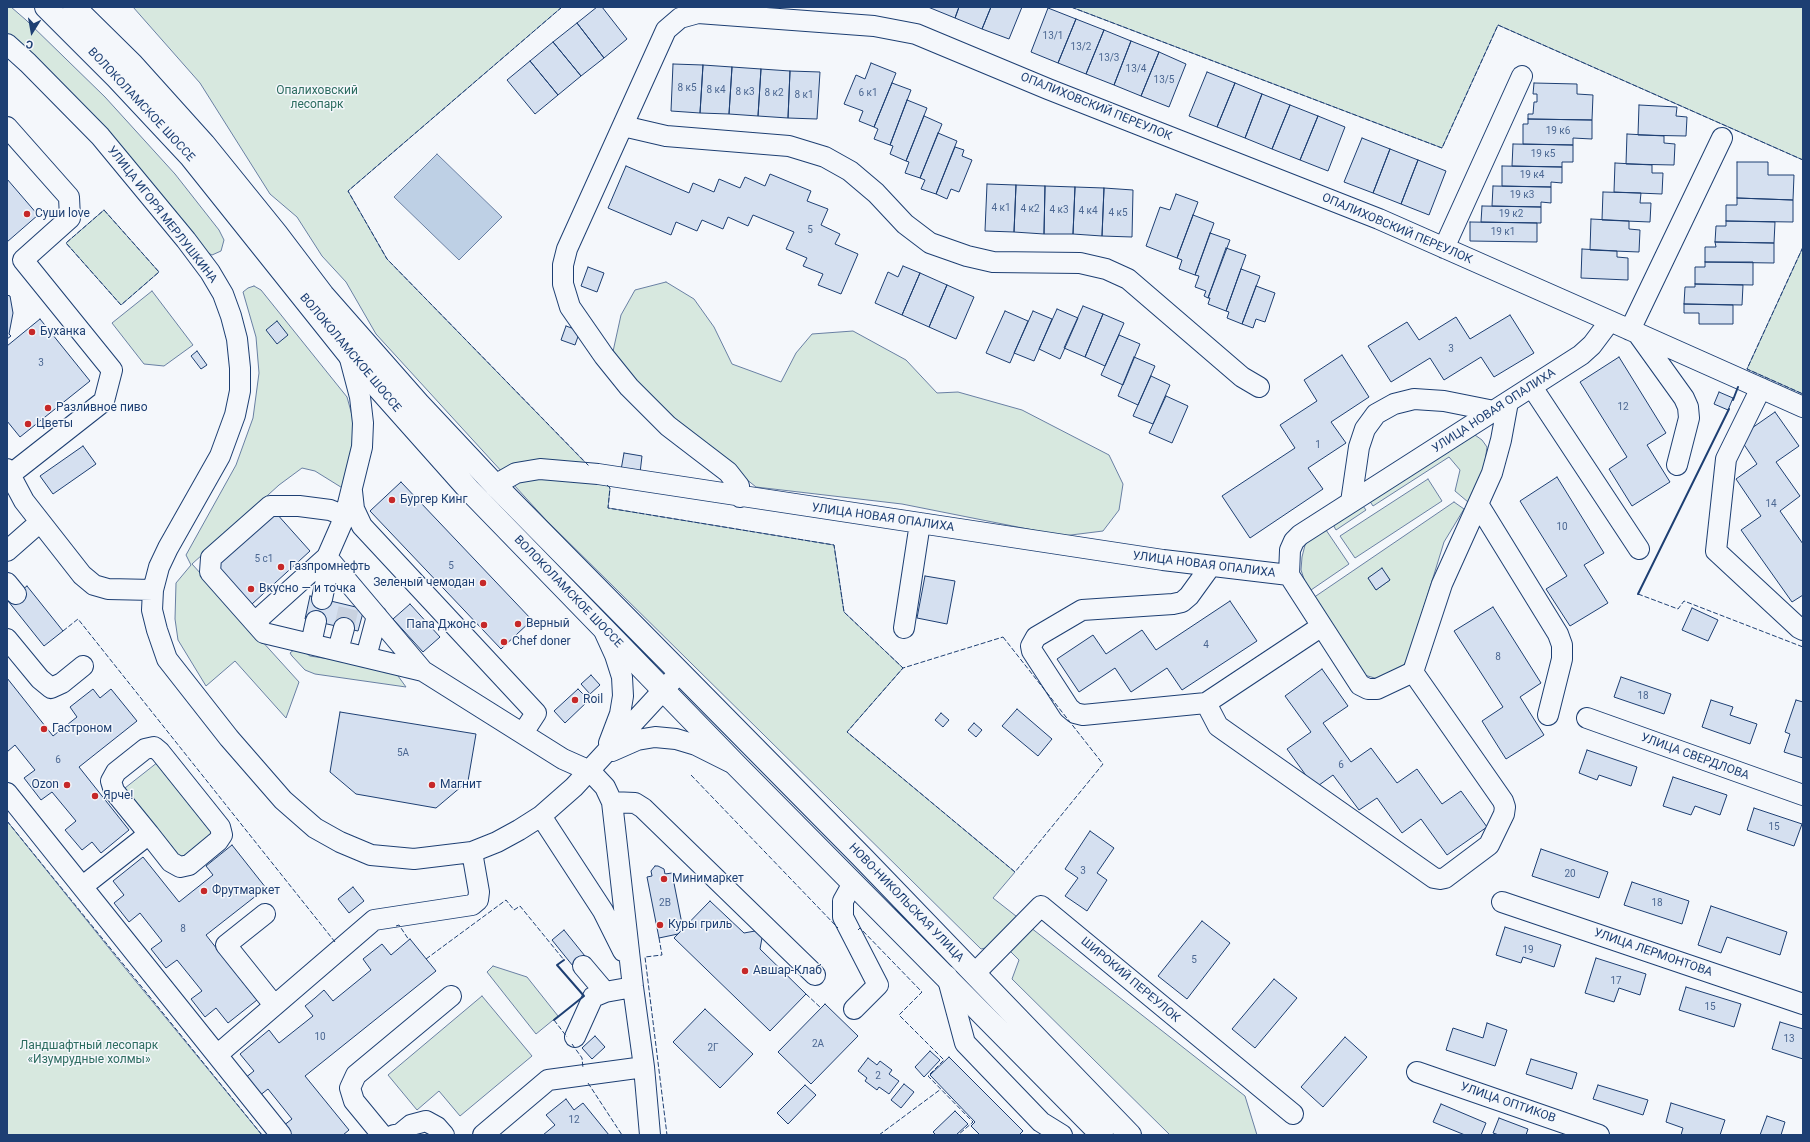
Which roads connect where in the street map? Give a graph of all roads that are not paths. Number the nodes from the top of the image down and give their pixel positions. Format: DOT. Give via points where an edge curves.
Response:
graph roads {
  1 [pos="46,7"];
  2 [pos="74,7"];
  3 [pos="7,44"];
  4 [pos="1522,76"];
  5 [pos="623,126"];
  6 [pos="7,127"];
  7 [pos="1722,138"];
  8 [pos="1444,248"];
  9 [pos="1610,321"];
  10 [pos="1634,332"];
  11 [pos="349,355"];
  12 [pos="1259,387"];
  13 [pos="1532,387"];
  14 [pos="1761,388"];
  15 [pos="1501,407"];
  16 [pos="1803,407"];
  17 [pos="1677,465"];
  18 [pos="9,472"];
  19 [pos="495,485"];
  20 [pos="352,491"];
  21 [pos="740,497"];
  22 [pos="1352,502"];
  23 [pos="1478,504"];
  24 [pos="344,516"];
  25 [pos="40,522"];
  26 [pos="920,523"];
  27 [pos="1640,549"];
  28 [pos="7,551"];
  29 [pos="328,559"];
  30 [pos="1210,567"];
  31 [pos="1289,575"];
  32 [pos="154,590"];
  33 [pos="322,599"];
  34 [pos="377,616"];
  35 [pos="316,621"];
  36 [pos="255,622"];
  37 [pos="1322,626"];
  38 [pos="344,628"];
  39 [pos="603,628"];
  40 [pos="904,628"];
  41 [pos="1803,630"];
  42 [pos="7,639"];
  43 [pos="311,644"];
  44 [pos="338,650"];
  45 [pos="366,657"];
  46 [pos="83,666"];
  47 [pos="423,671"];
  48 [pos="680,672"];
  49 [pos="1413,672"];
  50 [pos="663,690"];
  51 [pos="1206,703"];
  52 [pos="1548,715"];
  53 [pos="1587,718"];
  54 [pos="523,733"];
  55 [pos="603,756"];
  56 [pos="737,766"];
  57 [pos="590,771"];
  58 [pos="7,793"];
  59 [pos="1803,795"];
  60 [pos="612,802"];
  61 [pos="541,816"];
  62 [pos="149,834"];
  63 [pos="472,852"];
  64 [pos="855,885"];
  65 [pos="83,886"];
  66 [pos="1502,902"];
  67 [pos="265,914"];
  68 [pos="583,966"];
  69 [pos="974,974"];
  70 [pos="815,975"];
  71 [pos="947,976"];
  72 [pos="632,979"];
  73 [pos="605,992"];
  74 [pos="451,996"];
  75 [pos="1803,1004"];
  76 [pos="274,1005"];
  77 [pos="854,1009"];
  78 [pos="575,1037"];
  79 [pos="217,1055"];
  80 [pos="644,1067"];
  81 [pos="1416,1072"];
  82 [pos="1293,1114"];
  83 [pos="281,1135"];
  84 [pos="382,1135"];
  85 [pos="394,1135"];
  86 [pos="444,1135"];
  87 [pos="483,1135"];
  88 [pos="650,1135"];
  89 [pos="1062,1135"];
  90 [pos="1102,1135"];
  91 [pos="1130,1135"];
  92 [pos="1598,1135"];
  1 -- 11 [label="main road, ВОЛОКОЛАМСКОЕ ШОССЕ" via="118,78 190,156"];
  2 -- 19 [label="main road, ВОЛОКОЛАМСКОЕ ШОССЕ" via="132,64 204,144 323,295 418,403"];
  3 -- 32 [label="street, УЛИЦА ИГОРЯ МЕРЛУШКИНА" via="100,136 161,210 210,272 223,294 231,316 240,368 240,391 235,415 220,456 159,567"];
  4 -- 8 [label="street"];
  5 -- 8 [label="street, ОПАЛИХОВСКИЙ ПЕРЕУЛОК" via="666,30 680,18 698,13 874,26 916,34 1048,89 1379,219"];
  5 -- 12 [label="street" via="666,136 789,146 825,157 850,171 876,193 905,224 930,243 993,262 1080,263 1106,269 1128,279 1242,377"];
  5 -- 21 [label="street, ОПАЛИХОВСКИЙ ПЕРЕУЛОК" via="567,248 563,265 563,284 570,306 629,387 668,426 728,472 739,486"];
  6 -- 18 [label="street" via="69,197 70,218 23,260 112,370 104,401"];
  7 -- 10 [label="street"];
  8 -- 9 [label="street, ОПАЛИХОВСКИЙ ПЕРЕУЛОК"];
  9 -- 10 [label="street"];
  9 -- 13 [label="street, УЛИЦА НОВАЯ ОПАЛИХА" via="1587,351"];
  10 -- 14 [label="street"];
  10 -- 17 [label="street" via="1684,398 1688,407 1689,418"];
  11 -- 20 [label="street" via="360,397 363,423 362,447"];
  11 -- 39 [label="main road, ВОЛОКОЛАМСКОЕ ШОССЕ" via="470,491"];
  13 -- 15 [label="street, УЛИЦА НОВАЯ ОПАЛИХА"];
  13 -- 27 [label="street"];
  14 -- 16 [label="street"];
  14 -- 41 [label="street" via="1726,459 1716,551"];
  15 -- 22 [label="street, УЛИЦА НОВАЯ ОПАЛИХА"];
  15 -- 22 [label="street" via="1414,399 1394,404 1376,414 1365,428 1359,447"];
  15 -- 23 [label="street" via="1501,440 1492,473"];
  18 -- 25 [label="street" via="24,501"];
  19 -- 21 [label="street, УЛИЦА НОВАЯ ОПАЛИХА" via="516,473 540,469 598,474"];
  19 -- 48 [label="main road, ВОЛОКОЛАМСКОЕ ШОССЕ"];
  20 -- 24 [label="street"];
  20 -- 54 [label="street" via="354,509 362,526 536,713"];
  21 -- 26 [label="street, УЛИЦА НОВАЯ ОПАЛИХА"];
  22 -- 31 [label="street, УЛИЦА НОВАЯ ОПАЛИХА" via="1294,541 1290,550"];
  23 -- 49 [label="street" via="1442,584"];
  23 -- 52 [label="street" via="1558,634 1562,645 1562,659"];
  24 -- 29 [label="street"];
  24 -- 36 [label="street" via="330,510 270,506 211,558 210,572"];
  25 -- 28 [label="street"];
  25 -- 32 [label="street" via="82,575 94,585 108,589"];
  26 -- 30 [label="street, УЛИЦА НОВАЯ ОПАЛИХА"];
  26 -- 40 [label="street"];
  29 -- 33 [label="street"];
  29 -- 34 [label="street" via="351,597"];
  29 -- 36 [label="street"];
  30 -- 31 [label="street, УЛИЦА НОВАЯ ОПАЛИХА"];
  30 -- 51 [label="street" via="1182,602 1082,610 1036,636 1031,646 1075,713"];
  31 -- 37 [label="street"];
  32 -- 63 [label="street, УЛИЦА ИГОРЯ МЕРЛУШКИНА" via="154,617 167,659 252,765 283,800 315,828 372,855 414,859"];
  34 -- 45 [label="street"];
  34 -- 47 [label="street"];
  35 -- 43 [label="street"];
  36 -- 43 [label="street" via="264,633"];
  37 -- 49 [label="street" via="1360,685 1368,689 1377,689"];
  37 -- 51 [label="street"];
  38 -- 44 [label="street"];
  39 -- 50 [label="main road, ВОЛОКОЛАМСКОЕ ШОССЕ"];
  39 -- 55 [label="street" via="622,677 623,696 620,714"];
  42 -- 46 [label="street" via="40,679 51,688 62,683"];
  43 -- 44 [label="street"];
  44 -- 45 [label="street"];
  45 -- 47 [label="street"];
  47 -- 54 [label="street"];
  48 -- 50 [label="street, УЛИЦА ИГОРЯ МЕРЛУШКИНА"];
  48 -- 69 [label="main road, НОВО-НИКОЛЬСКАЯ УЛИЦА"];
  49 -- 51 [label="street" via="1505,807 1489,845 1440,880 1218,726"];
  50 -- 55 [label="street, УЛИЦА ИГОРЯ МЕРЛУШКИНА"];
  50 -- 56 [label="main road, НОВО-НИКОЛЬСКАЯ УЛИЦА"];
  53 -- 59 [label="street, УЛИЦА СВЕРДЛОВА"];
  54 -- 57 [label="street" via="563,759"];
  55 -- 56 [label="street" via="637,740 656,737 696,745"];
  55 -- 57 [label="street, УЛИЦА ИГОРЯ МЕРЛУШКИНА"];
  56 -- 64 [label="main road, НОВО-НИКОЛЬСКАЯ УЛИЦА"];
  57 -- 60 [label="street" via="605,788"];
  57 -- 61 [label="street, УЛИЦА ИГОРЯ МЕРЛУШКИНА"];
  58 -- 65 [label="street"];
  60 -- 70 [label="street" via="634,803 643,808"];
  60 -- 72 [label="street"];
  61 -- 63 [label="street, УЛИЦА ИГОРЯ МЕРЛУШКИНА" via="497,842"];
  61 -- 72 [label="street" via="603,911 618,938"];
  62 -- 62 [label="street" via="171,862 180,867 189,864 218,841 222,834 220,827 154,747 145,749 116,772 111,781 114,791"];
  62 -- 65 [label="street"];
  63 -- 76 [label="street" via="478,900 472,904 374,920"];
  64 -- 71 [label="main road, НОВО-НИКОЛЬСКАЯ УЛИЦА"];
  64 -- 77 [label="street" via="843,901 843,917 878,985"];
  65 -- 79 [label="street"];
  66 -- 75 [label="street, УЛИЦА ЛЕРМОНТОВА"];
  67 -- 76 [label="street" via="226,945"];
  68 -- 73 [label="street"];
  69 -- 82 [label="street, ШИРОКИЙ ПЕРЕУЛОК" via="1041,906"];
  69 -- 91 [label="main road, НОВО-НИКОЛЬСКАЯ УЛИЦА"];
  71 -- 89 [label="street" via="965,1043 1041,1122"];
  71 -- 90 [label="main road, НОВО-НИКОЛЬСКАЯ УЛИЦА"];
  72 -- 73 [label="street"];
  72 -- 80 [label="street"];
  73 -- 78 [label="street" via="593,997"];
  74 -- 84 [label="street" via="356,1075 350,1088 354,1101"];
  76 -- 79 [label="street"];
  79 -- 83 [label="street"];
  80 -- 87 [label="street" via="548,1080"];
  80 -- 88 [label="street"];
  81 -- 92 [label="street, УЛИЦА ОПТИКОВ"];
  85 -- 86 [label="street" via="426,1120"];
}
